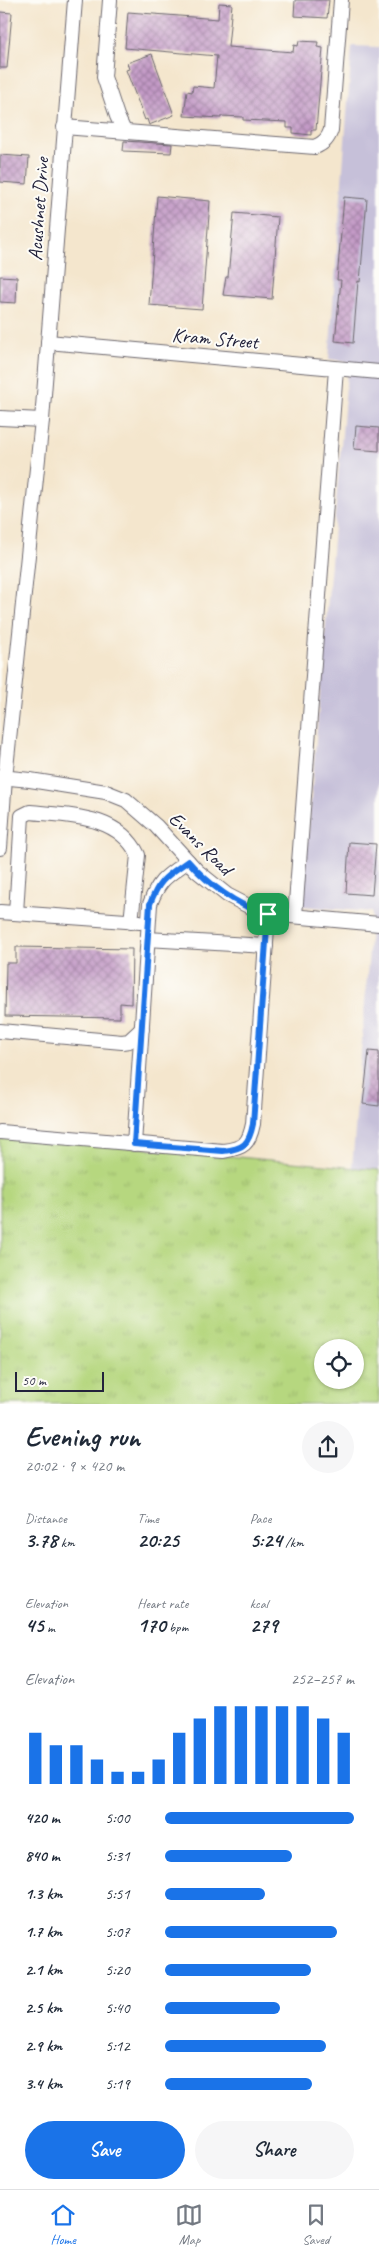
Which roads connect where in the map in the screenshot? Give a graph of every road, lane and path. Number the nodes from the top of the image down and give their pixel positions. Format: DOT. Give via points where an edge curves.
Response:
graph roads {
  1 [pos="75,0"];
  2 [pos="110,0"];
  3 [pos="341,0"];
  4 [pos="64,127"];
  5 [pos="124,131"];
  6 [pos="48,342"];
  7 [pos="336,369"];
  8 [pos="379,372"];
  9 [pos="0,418"];
  10 [pos="42,420"];
  11 [pos="2,777"];
  12 [pos="0,848"];
  13 [pos="188,861"];
  14 [pos="0,912"];
  15 [pos="16,913"];
  16 [pos="268,914"];
  17 [pos="294,916"];
  18 [pos="131,922"];
  19 [pos="148,923"];
  20 [pos="379,924"];
  21 [pos="147,939"];
  22 [pos="266,946"];
  23 [pos="142,1028"];
  24 [pos="0,1031"];
  25 [pos="0,1132"];
  26 [pos="134,1144"];
  1 -- 4 [label="street, Acushnet Drive"];
  2 -- 5 [label="street" via="104,77"];
  3 -- 5 [label="street" via="332,130 320,145"];
  4 -- 5 [label="street"];
  4 -- 6 [label="street, Acushnet Drive"];
  6 -- 7 [label="street, Kram Street"];
  6 -- 10 [label="street, Acushnet Drive"];
  7 -- 8 [label="street, Kram Street"];
  7 -- 17 [label="street"];
  9 -- 10 [label="street"];
  10 -- 11 [label="street, Acushnet Drive"];
  11 -- 12 [label="street, Acushnet Drive"];
  11 -- 13 [label="street, Evans Road" via="106,792 126,800 156,826"];
  13 -- 16 [label="street, Evans Road" via="227,896"];
  13 -- 19 [label="street" via="156,887"];
  14 -- 15 [label="street"];
  15 -- 18 [label="street"];
  15 -- 18 [label="street" via="22,816 30,812 90,818 121,834 134,847 138,855"];
  16 -- 17 [label="street, Evans Road"];
  16 -- 22 [label="street"];
  17 -- 20 [label="street, Evans Road"];
  18 -- 19 [label="street"];
  19 -- 21 [label="street"];
  21 -- 22 [label="street"];
  21 -- 23 [label="street"];
  22 -- 26 [label="street" via="250,1138 244,1146 223,1151"];
  23 -- 24 [label="street" via="129,1041 122,1042"];
  23 -- 26 [label="street"];
  25 -- 26 [label="street"];
}
